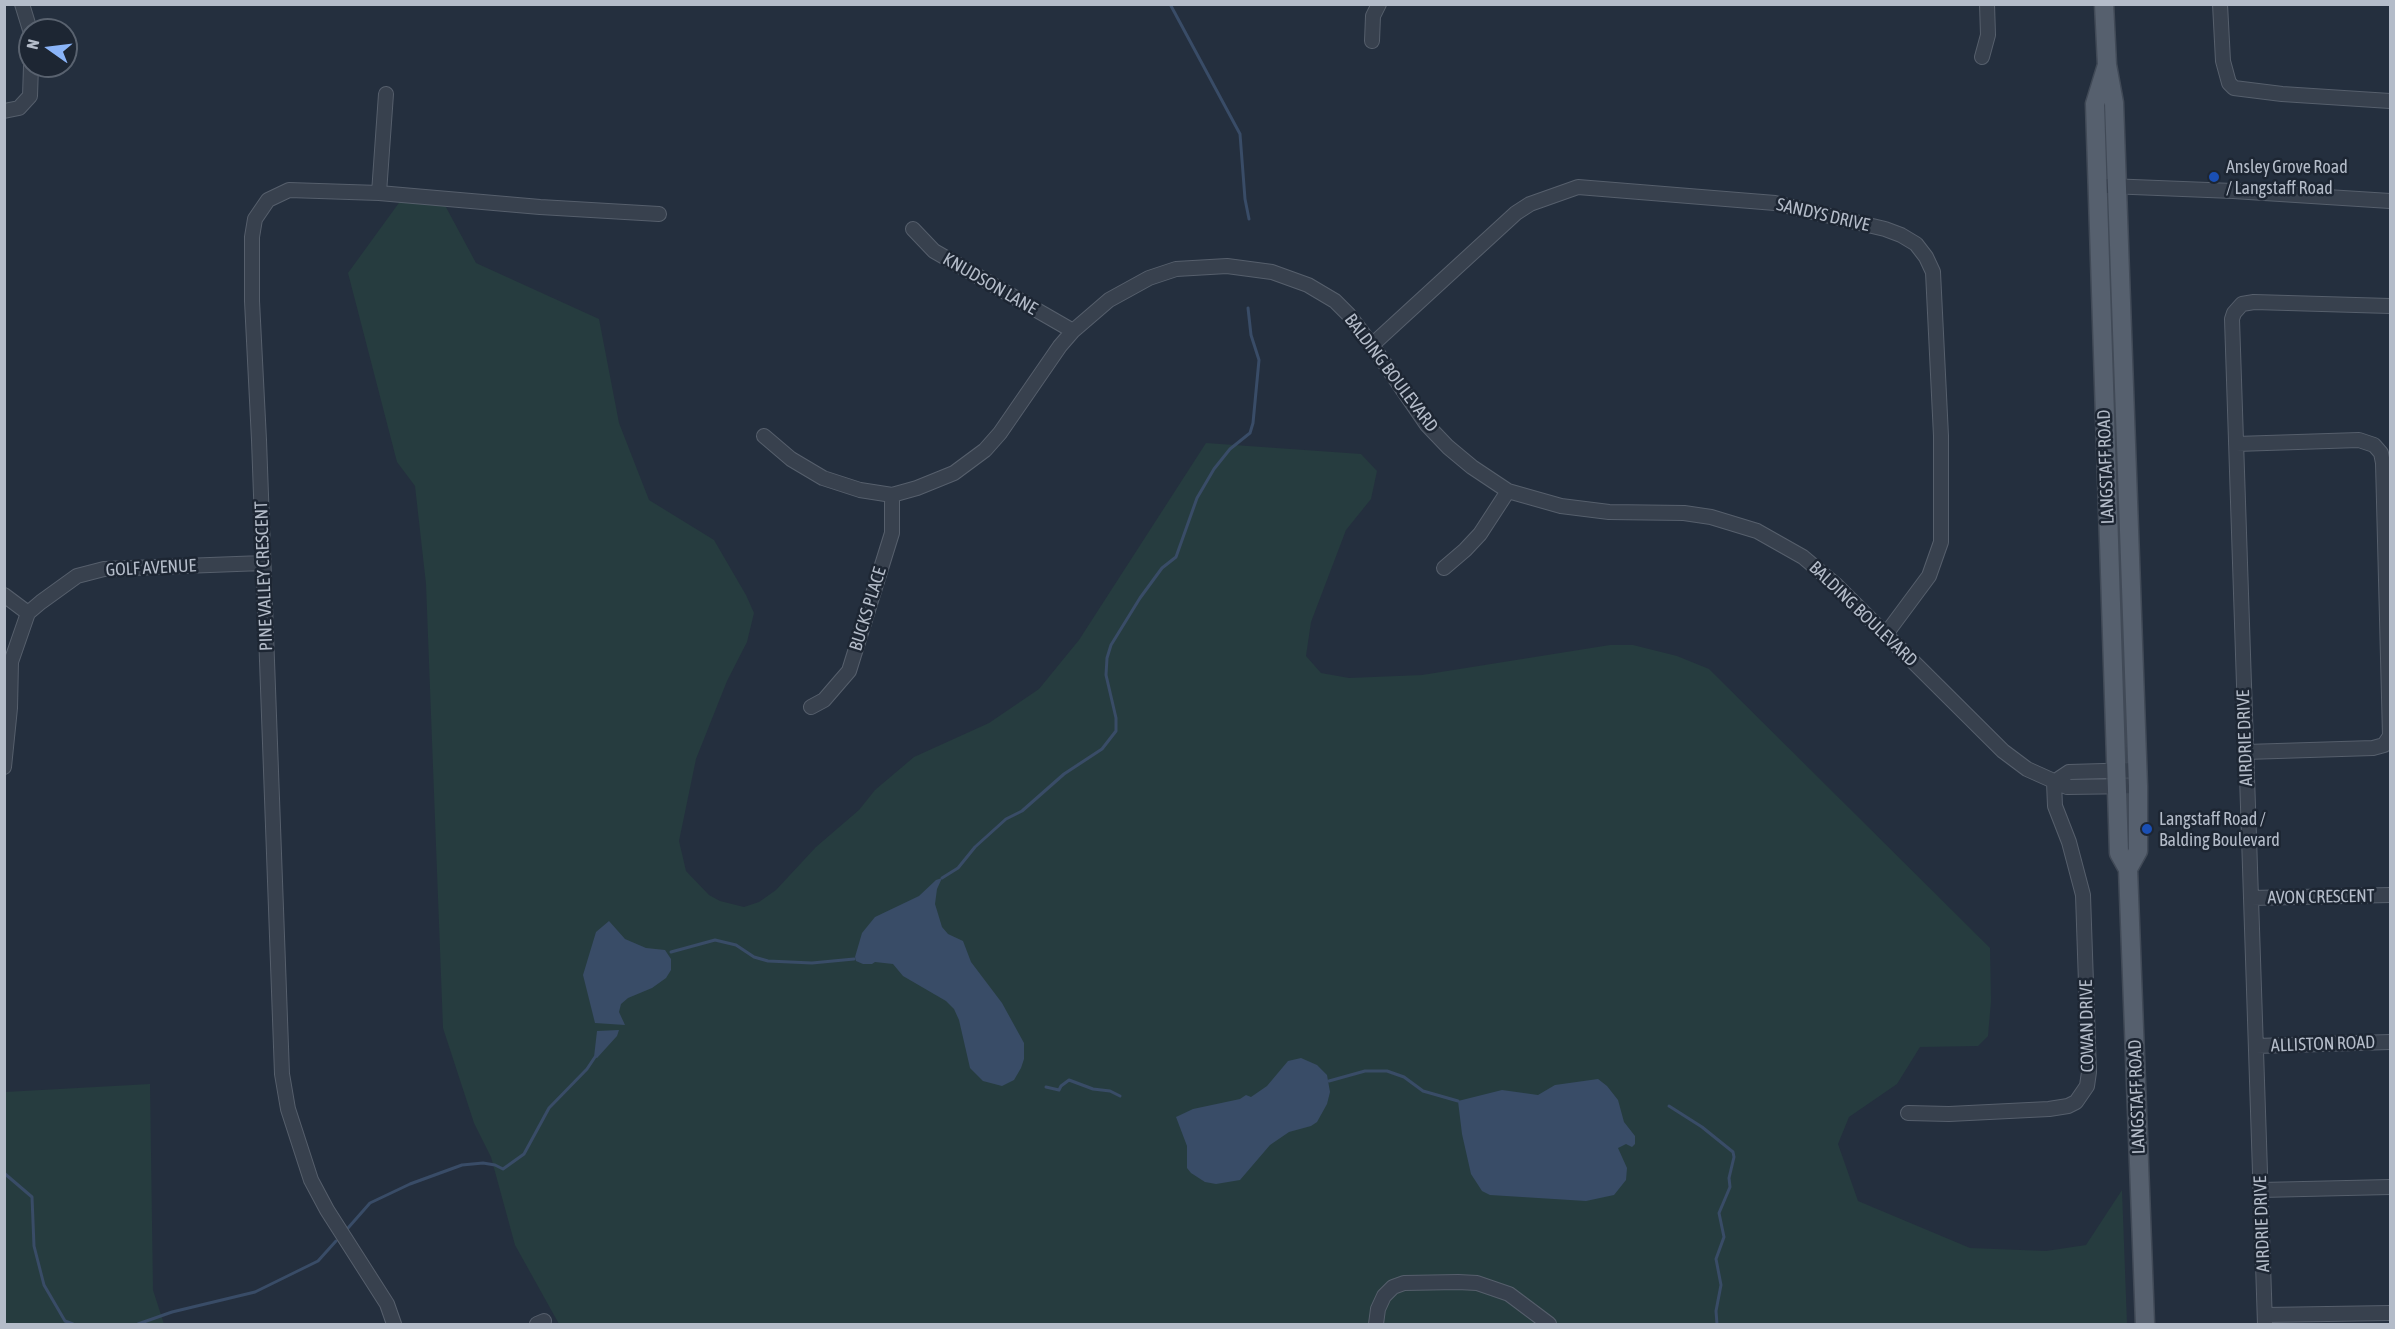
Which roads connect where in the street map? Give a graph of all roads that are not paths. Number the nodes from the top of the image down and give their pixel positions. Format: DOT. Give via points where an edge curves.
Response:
graph roads {
  1 [pos="1379,4"];
  2 [pos="1987,4"];
  3 [pos="2104,4"];
  4 [pos="2220,4"];
  5 [pos="1372,41"];
  6 [pos="1982,57"];
  7 [pos="2107,65"];
  8 [pos="31,78"];
  9 [pos="387,94"];
  10 [pos="2391,101"];
  11 [pos="4,111"];
  12 [pos="2097,185"];
  13 [pos="2117,186"];
  14 [pos="379,193"];
  15 [pos="2391,201"];
  16 [pos="659,214"];
  17 [pos="913,229"];
  18 [pos="2391,306"];
  19 [pos="1073,332"];
  20 [pos="1372,345"];
  21 [pos="764,436"];
  22 [pos="2236,444"];
  23 [pos="1508,491"];
  24 [pos="892,495"];
  25 [pos="263,563"];
  26 [pos="1444,568"];
  27 [pos="4,595"];
  28 [pos="28,613"];
  29 [pos="1886,634"];
  30 [pos="811,707"];
  31 [pos="2246,752"];
  32 [pos="4,766"];
  33 [pos="2138,778"];
  34 [pos="2116,779"];
  35 [pos="2054,782"];
  36 [pos="2128,869"];
  37 [pos="2391,895"];
  38 [pos="2251,898"];
  39 [pos="2391,1042"];
  40 [pos="2256,1047"];
  41 [pos="1908,1113"];
  42 [pos="2391,1187"];
  43 [pos="2261,1190"];
  44 [pos="2391,1313"];
  45 [pos="2265,1320"];
  46 [pos="394,1324"];
  47 [pos="1376,1324"];
  48 [pos="1549,1324"];
  49 [pos="2145,1324"];
  1 -- 5 [label="street" via="1373,16"];
  2 -- 6 [label="street" via="1988,35"];
  3 -- 7 [label="main road, LANGSTAFF ROAD"];
  4 -- 10 [label="street" via="2223,62 2234,88"];
  7 -- 12 [label="main road, LANGSTAFF ROAD" via="2095,104"];
  7 -- 13 [label="main road, LANGSTAFF ROAD" via="2114,103"];
  8 -- 11 [label="street" via="30,96 20,108"];
  9 -- 14 [label="street"];
  12 -- 13 [label="street"];
  12 -- 34 [label="main road, LANGSTAFF ROAD"];
  13 -- 15 [label="street"];
  13 -- 33 [label="main road, LANGSTAFF ROAD"];
  14 -- 16 [label="street, PINE VALLEY CRESCENT"];
  14 -- 25 [label="street, PINE VALLEY CRESCENT" via="289,190 268,200 255,219 252,301"];
  17 -- 19 [label="street, KNUDSON LANE" via="934,251"];
  18 -- 22 [label="street, AIRDRIE DRIVE" via="2254,302 2237,308 2232,319"];
  19 -- 20 [label="street, BALDING BOULEVARD" via="1109,300 1149,278 1176,269 1227,266 1272,272 1308,285 1335,301"];
  19 -- 24 [label="street, BALDING BOULEVARD" via="985,450 934,483"];
  20 -- 23 [label="street, BALDING BOULEVARD" via="1427,425 1456,454"];
  20 -- 29 [label="street, SANDYS DRIVE" via="1516,213 1578,187 1775,203 1901,235 1916,244 1933,272 1941,424 1941,528 1929,576"];
  21 -- 24 [label="street, BALDING BOULEVARD" via="791,459 823,478"];
  22 -- 31 [label="street, AIRDRIE DRIVE"];
  22 -- 31 [label="street" via="2359,440 2374,445 2383,463 2390,736 2384,745 2373,748"];
  23 -- 26 [label="street" via="1480,534"];
  23 -- 29 [label="street, BALDING BOULEVARD" via="1561,506 1711,517 1757,531 1803,557"];
  24 -- 30 [label="street, BUCKS PLACE" via="892,533 849,671 824,700"];
  25 -- 28 [label="street, GOLF AVENUE" via="90,572 63,584"];
  25 -- 46 [label="street, PINE VALLEY CRESCENT" via="280,1044 288,1109 311,1180 387,1304"];
  27 -- 28 [label="street"];
  28 -- 32 [label="street" via="11,662"];
  29 -- 35 [label="street, BALDING BOULEVARD" via="2003,751"];
  31 -- 38 [label="street, AIRDRIE DRIVE"];
  33 -- 34 [label="street"];
  33 -- 36 [label="main road, LANGSTAFF ROAD" via="2138,851"];
  34 -- 35 [label="street" via="2069,772"];
  34 -- 36 [label="main road, LANGSTAFF ROAD" via="2119,853"];
  35 -- 41 [label="street, COWAN DRIVE" via="2055,806 2083,895 2087,1086 2068,1106 2049,1109"];
  36 -- 49 [label="main road, LANGSTAFF ROAD"];
  37 -- 38 [label="street, AVON CRESCENT"];
  38 -- 40 [label="street, AIRDRIE DRIVE"];
  39 -- 40 [label="street, ALLISTON ROAD"];
  40 -- 43 [label="street, AIRDRIE DRIVE"];
  42 -- 43 [label="street"];
  43 -- 45 [label="street, AIRDRIE DRIVE"];
  44 -- 45 [label="street"];
  47 -- 48 [label="street" via="1378,1309 1393,1287 1404,1283 1458,1282 1478,1283 1509,1294"];
}
